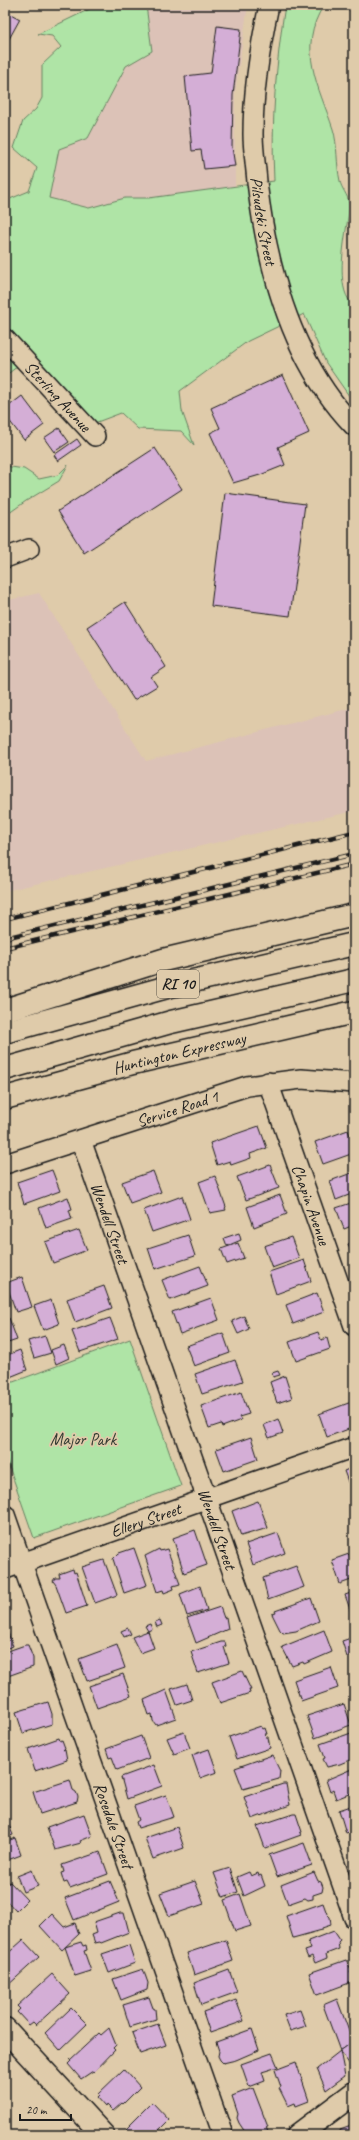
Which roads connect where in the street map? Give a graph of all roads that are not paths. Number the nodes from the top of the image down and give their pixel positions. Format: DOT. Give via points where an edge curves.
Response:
graph roads {
  1 [pos="269,5"];
  2 [pos="5,339"];
  3 [pos="351,422"];
  4 [pos="95,436"];
  5 [pos="28,549"];
  6 [pos="5,558"];
  7 [pos="354,914"];
  8 [pos="354,944"];
  9 [pos="354,980"];
  10 [pos="5,1010"];
  11 [pos="354,1012"];
  12 [pos="354,1025"];
  13 [pos="284,1027"];
  14 [pos="5,1032"];
  15 [pos="5,1069"];
  16 [pos="268,1082"];
  17 [pos="354,1083"];
  18 [pos="8,1098"];
  19 [pos="81,1140"];
  20 [pos="5,1164"];
  21 [pos="354,1326"];
  22 [pos="354,1446"];
  23 [pos="207,1498"];
  24 [pos="5,1515"];
  25 [pos="13,1566"];
  26 [pos="354,1918"];
  27 [pos="5,2029"];
  28 [pos="354,2093"];
  29 [pos="302,2134"];
  30 [pos="104,2135"];
  31 [pos="223,2135"];
  1 -- 3 [label="street, Pilsudski Street" via="260,48 253,135 262,227 275,278 301,350 314,373"];
  2 -- 4 [label="street, Sterling Avenue"];
  5 -- 6 [label="street"];
  7 -- 10 [label="main road" via="156,962"];
  8 -- 14 [label="main road, RI 10" via="171,986"];
  9 -- 15 [label="main road" via="178,1020"];
  11 -- 13 [label="main road, Huntington Expressway"];
  12 -- 13 [label="main road"];
  13 -- 18 [label="main road, Huntington Expressway" via="133,1063"];
  16 -- 17 [label="street, Service Road 1" via="311,1079"];
  16 -- 19 [label="street, Service Road 1" via="236,1089"];
  16 -- 21 [label="street, Chapin Avenue"];
  19 -- 20 [label="street, Service Road 1"];
  19 -- 23 [label="street, Wendell Street"];
  22 -- 23 [label="street, Ellery Street"];
  23 -- 25 [label="street, Ellery Street"];
  23 -- 26 [label="street, Wendell Street"];
  24 -- 25 [label="street, Rosedale Street"];
  25 -- 31 [label="street, Rosedale Street"];
  27 -- 30 [label="main road"];
  28 -- 29 [label="main road"];
}
